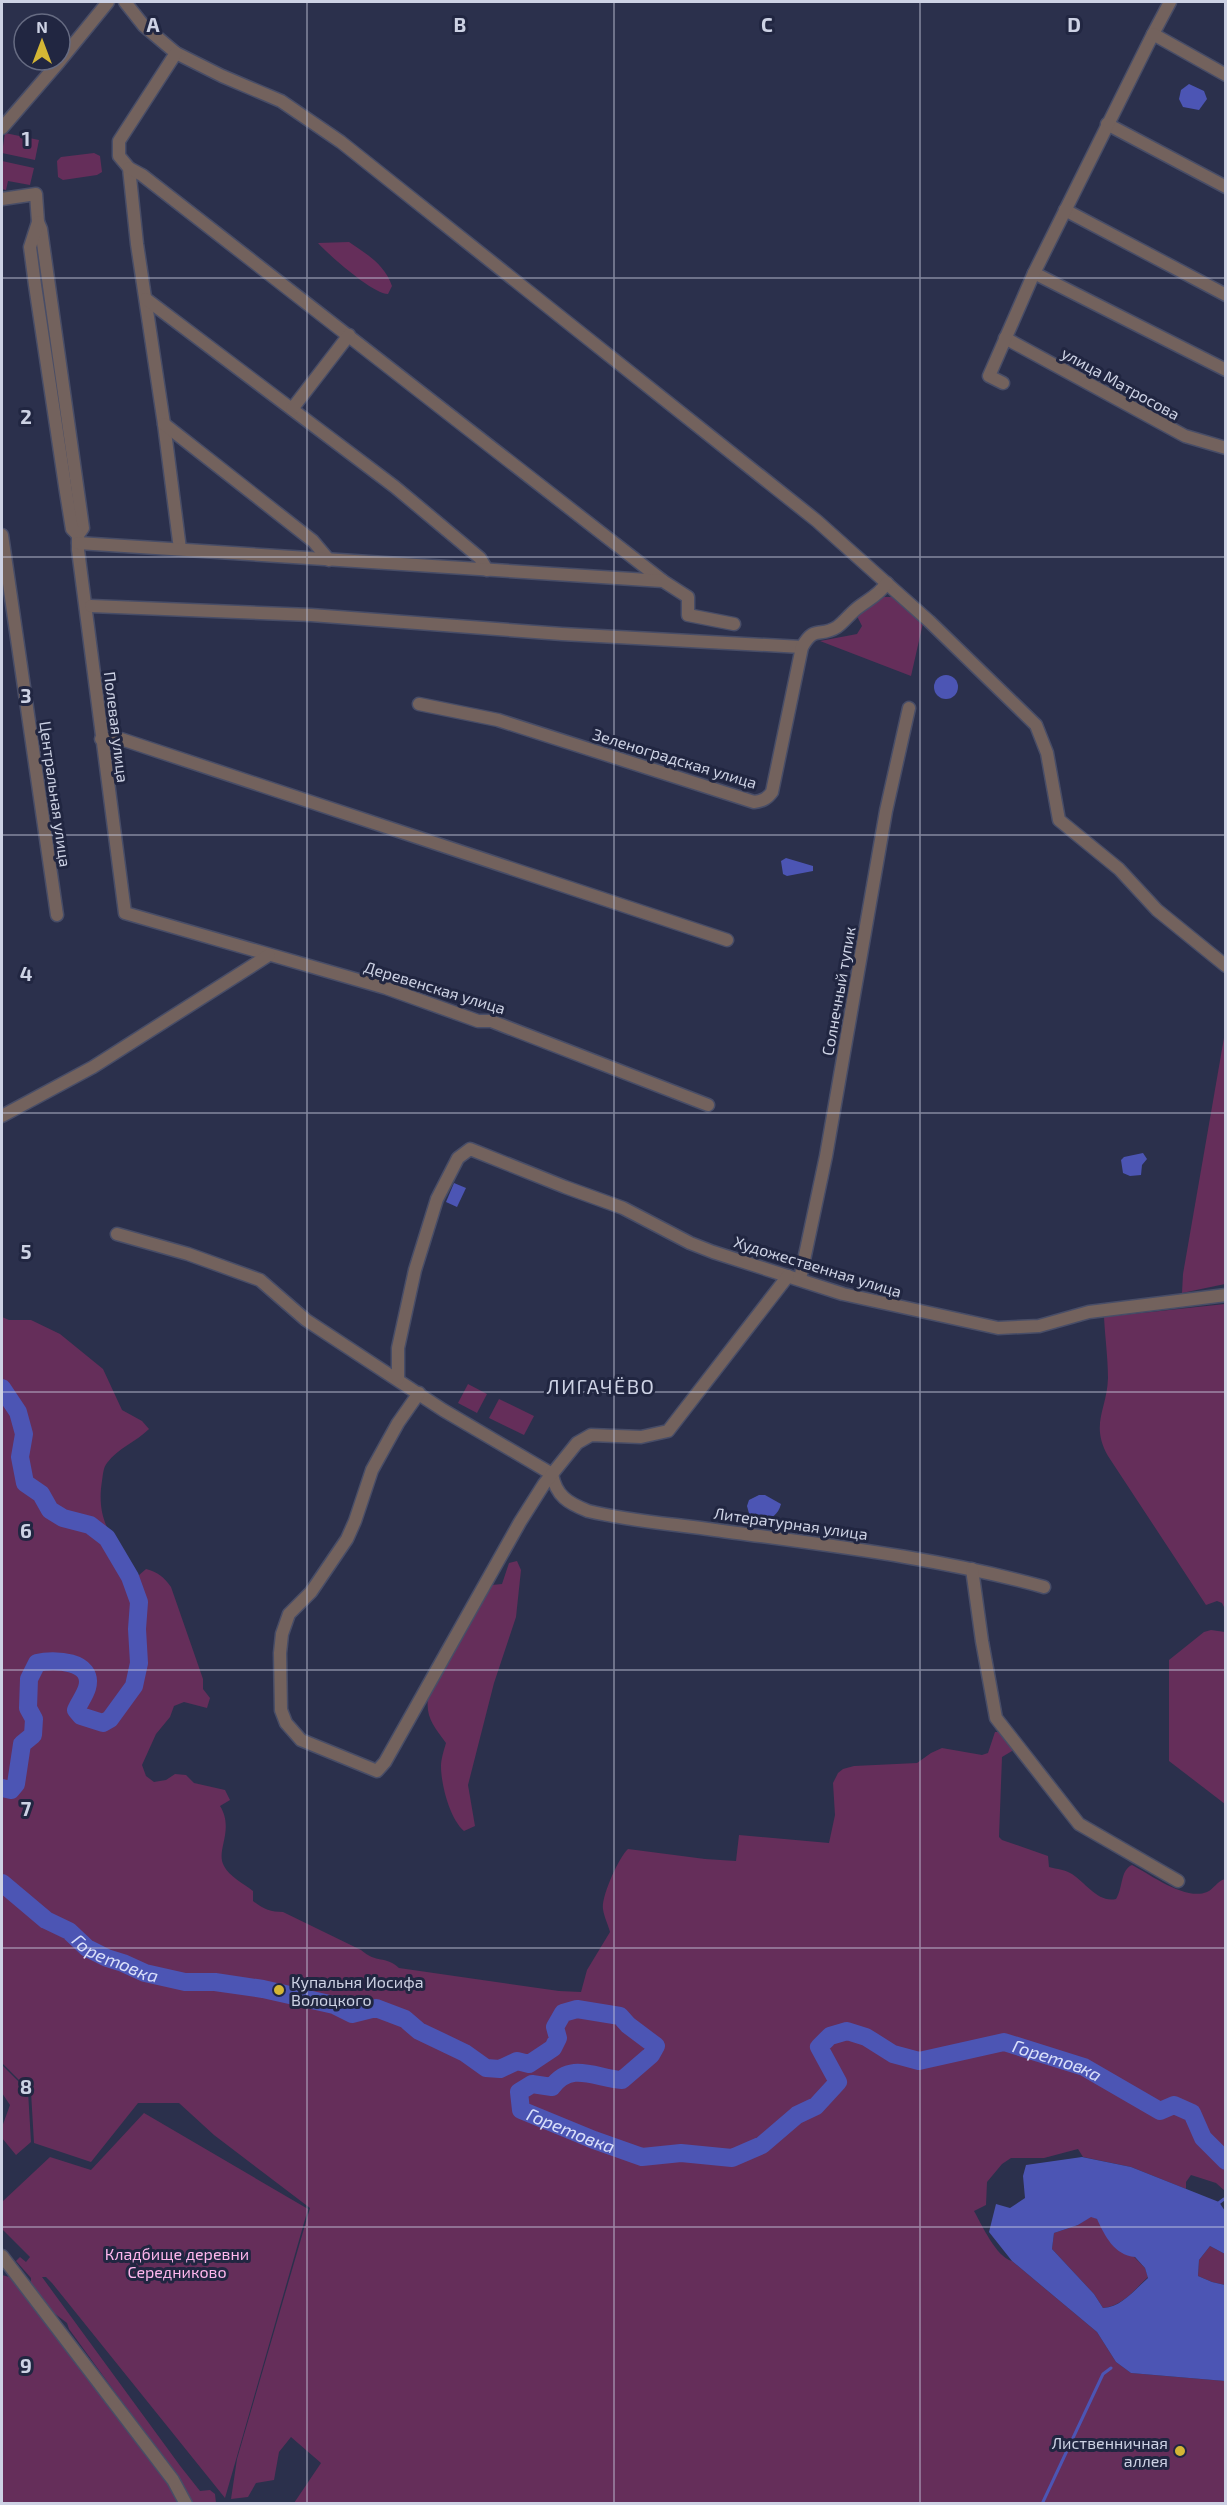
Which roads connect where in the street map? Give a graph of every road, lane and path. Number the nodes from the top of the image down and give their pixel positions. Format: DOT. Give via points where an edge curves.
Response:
graph roads {
  1 [pos="108,2"];
  2 [pos="125,2"];
  3 [pos="1170,2"];
  4 [pos="1153,34"];
  5 [pos="176,53"];
  6 [pos="1226,75"];
  7 [pos="1107,124"];
  8 [pos="4,125"];
  9 [pos="129,168"];
  10 [pos="1226,187"];
  11 [pos="2,199"];
  12 [pos="1065,210"];
  13 [pos="38,222"];
  14 [pos="1034,273"];
  15 [pos="1226,295"];
  16 [pos="146,298"];
  17 [pos="349,335"];
  18 [pos="1005,338"];
  19 [pos="1226,370"];
  20 [pos="62,383"];
  21 [pos="1003,383"];
  22 [pos="49,386"];
  23 [pos="292,409"];
  24 [pos="164,424"];
  25 [pos="1226,448"];
  26 [pos="2,535"];
  27 [pos="78,539"];
  28 [pos="180,549"];
  29 [pos="330,560"];
  30 [pos="488,570"];
  31 [pos="663,581"];
  32 [pos="887,583"];
  33 [pos="5,587"];
  34 [pos="91,606"];
  35 [pos="734,624"];
  36 [pos="802,647"];
  37 [pos="419,704"];
  38 [pos="909,708"];
  39 [pos="101,739"];
  40 [pos="57,915"];
  41 [pos="133,917"];
  42 [pos="728,940"];
  43 [pos="269,955"];
  44 [pos="1226,966"];
  45 [pos="708,1105"];
  46 [pos="2,1116"];
  47 [pos="117,1234"];
  48 [pos="794,1277"];
  49 [pos="1226,1295"];
  50 [pos="398,1379"];
  51 [pos="419,1393"];
  52 [pos="552,1474"];
  53 [pos="972,1569"];
  54 [pos="1044,1587"];
  55 [pos="1178,1881"];
  56 [pos="2,2256"];
  57 [pos="186,2504"];
  1 -- 8 [label="street"];
  2 -- 5 [label="street" via="144,26"];
  3 -- 4 [label="street"];
  4 -- 6 [label="street"];
  4 -- 7 [label="street"];
  5 -- 9 [label="street" via="118,141 118,156"];
  5 -- 32 [label="street" via="281,100 341,142 817,521"];
  7 -- 10 [label="street"];
  7 -- 12 [label="street"];
  9 -- 16 [label="street"];
  9 -- 17 [label="street"];
  11 -- 13 [label="street, Полевая улица" via="36,194"];
  12 -- 14 [label="street"];
  12 -- 15 [label="street"];
  13 -- 20 [label="street, Полевая улица"];
  13 -- 22 [label="street, Полевая улица" via="30,247"];
  14 -- 18 [label="street"];
  14 -- 19 [label="street"];
  16 -- 23 [label="street"];
  16 -- 24 [label="street"];
  17 -- 23 [label="street"];
  17 -- 31 [label="street"];
  18 -- 21 [label="street" via="988,376"];
  18 -- 25 [label="street, улица Матросова" via="1185,436"];
  20 -- 22 [label="street"];
  20 -- 27 [label="street, Полевая улица" via="83,528"];
  22 -- 27 [label="street, Полевая улица" via="72,529"];
  23 -- 30 [label="street" via="429,514 480,558"];
  24 -- 28 [label="street"];
  24 -- 29 [label="street" via="313,541"];
  26 -- 33 [label="street, Центральная улица"];
  27 -- 28 [label="street"];
  27 -- 39 [label="street, Полевая улица"];
  28 -- 29 [label="street"];
  29 -- 30 [label="street"];
  30 -- 31 [label="street"];
  31 -- 35 [label="street" via="688,597 688,615"];
  32 -- 36 [label="street" via="879,595 839,626 809,635"];
  32 -- 44 [label="street" via="1036,725 1047,753 1059,820 1119,869 1157,910"];
  33 -- 40 [label="street, Центральная улица"];
  34 -- 36 [label="street" via="311,615"];
  36 -- 37 [label="street, Зеленоградская улица" via="772,792 754,802 498,720"];
  38 -- 48 [label="street, Солнечный тупик" via="886,811 824,1166"];
  39 -- 41 [label="street, Полевая улица" via="125,913"];
  39 -- 42 [label="street" via="121,739"];
  41 -- 43 [label="street, Деревенская улица"];
  43 -- 45 [label="street, Деревенская улица" via="386,988 478,1022 491,1021"];
  43 -- 46 [label="street" via="93,1068"];
  47 -- 50 [label="street" via="260,1280 306,1320"];
  48 -- 49 [label="street, Художественная улица" via="843,1294 998,1328 1039,1326 1089,1312"];
  48 -- 50 [label="street, Художественная улица" via="690,1243 623,1208 470,1149 458,1158 437,1199 415,1270 398,1347"];
  48 -- 52 [label="street" via="668,1431 640,1437 591,1435 577,1443"];
  50 -- 51 [label="street"];
  51 -- 52 [label="street"];
  51 -- 52 [label="street" via="372,1470 347,1539 311,1592 285,1621 280,1653 281,1710 286,1723 301,1740 377,1771 520,1522"];
  52 -- 53 [label="street, Литературная улица" via="556,1490 569,1503 603,1514 872,1551"];
  53 -- 54 [label="street, Литературная улица"];
  53 -- 55 [label="street" via="996,1718 1079,1824"];
  56 -- 57 [label="street" via="173,2480"];
}
